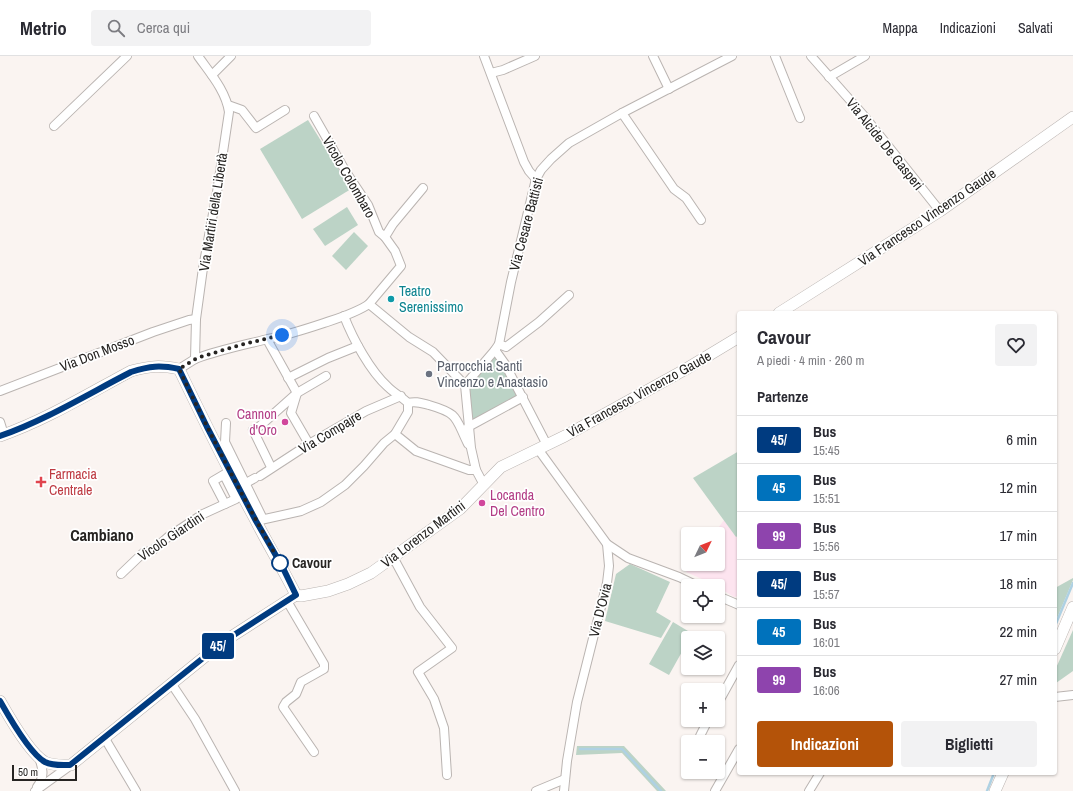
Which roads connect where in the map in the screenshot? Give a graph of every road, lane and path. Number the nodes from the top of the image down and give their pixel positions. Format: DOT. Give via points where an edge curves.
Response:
graph roads {
  1 [pos="127,56"];
  2 [pos="198,56"];
  3 [pos="231,56"];
  4 [pos="484,56"];
  5 [pos="535,56"];
  6 [pos="653,56"];
  7 [pos="732,56"];
  8 [pos="775,56"];
  9 [pos="811,56"];
  10 [pos="865,56"];
  11 [pos="491,73"];
  12 [pos="212,76"];
  13 [pos="829,77"];
  14 [pos="669,89"];
  15 [pos="228,105"];
  16 [pos="284,110"];
  17 [pos="622,113"];
  18 [pos="314,116"];
  19 [pos="1073,117"];
  20 [pos="800,118"];
  21 [pos="54,126"];
  22 [pos="536,179"];
  23 [pos="423,188"];
  24 [pos="940,211"];
  25 [pos="701,220"];
  26 [pos="385,237"];
  27 [pos="568,295"];
  28 [pos="369,304"];
  29 [pos="782,311"];
  30 [pos="344,316"];
  31 [pos="196,320"];
  32 [pos="737,338"];
  33 [pos="269,339"];
  34 [pos="358,346"];
  35 [pos="497,347"];
  36 [pos="195,359"];
  37 [pos="179,369"];
  38 [pos="326,376"];
  39 [pos="288,378"];
  40 [pos="464,385"];
  41 [pos="0,391"];
  42 [pos="297,393"];
  43 [pos="401,396"];
  44 [pos="523,397"];
  45 [pos="408,403"];
  46 [pos="0,422"];
  47 [pos="226,423"];
  48 [pos="468,427"];
  49 [pos="395,434"];
  50 [pos="2,435"];
  51 [pos="309,444"];
  52 [pos="542,447"];
  53 [pos="471,448"];
  54 [pos="271,467"];
  55 [pos="476,470"];
  56 [pos="227,473"];
  57 [pos="246,484"];
  58 [pos="484,485"];
  59 [pos="240,498"];
  60 [pos="225,504"];
  61 [pos="259,520"];
  62 [pos="607,544"];
  63 [pos="393,557"];
  64 [pos="121,574"];
  65 [pos="683,579"];
  66 [pos="291,598"];
  67 [pos="725,599"];
  68 [pos="737,604"];
  69 [pos="1073,607"];
  70 [pos="1057,643"];
  71 [pos="737,669"];
  72 [pos="171,683"];
  73 [pos="725,690"];
  74 [pos="1073,695"];
  75 [pos="1057,697"];
  76 [pos="0,701"];
  77 [pos="104,737"];
  78 [pos="314,752"];
  79 [pos="737,752"];
  80 [pos="38,756"];
  81 [pos="70,765"];
  82 [pos="447,775"];
  83 [pos="819,775"];
  84 [pos="1002,775"];
  85 [pos="564,779"];
  86 [pos="35,791"];
  87 [pos="136,791"];
  88 [pos="235,791"];
  89 [pos="536,791"];
  90 [pos="564,791"];
  91 [pos="715,791"];
  92 [pos="809,791"];
  93 [pos="995,791"];
  1 -- 21 [label="street"];
  2 -- 12 [label="street"];
  3 -- 12 [label="street"];
  4 -- 11 [label="street"];
  5 -- 11 [label="street"];
  6 -- 14 [label="street"];
  7 -- 14 [label="street, Via Cesare Battisti"];
  8 -- 20 [label="street"];
  9 -- 13 [label="street, Via Alcide De Gasperi"];
  10 -- 13 [label="street"];
  11 -- 22 [label="street" via="524,162"];
  12 -- 15 [label="street"];
  13 -- 24 [label="street, Via Alcide De Gasperi" via="865,117"];
  14 -- 17 [label="street, Via Cesare Battisti"];
  15 -- 16 [label="street" via="242,110 256,128"];
  15 -- 31 [label="street, Via Martiri della Libertà" via="229,112"];
  17 -- 22 [label="street, Via Cesare Battisti" via="569,143 551,159"];
  17 -- 25 [label="street" via="674,189 686,198"];
  18 -- 26 [label="street, Vicolo Colombaro" via="368,206 379,232"];
  19 -- 24 [label="street, Via Francesco Vincenzo Gaude"];
  22 -- 35 [label="street, Via Cesare Battisti"];
  23 -- 26 [label="street, Vicolo Colombaro"];
  24 -- 29 [label="street, Via Francesco Vincenzo Gaude"];
  26 -- 28 [label="street, Vicolo Colombaro" via="401,266"];
  27 -- 35 [label="street" via="539,322 506,347"];
  28 -- 30 [label="street"];
  28 -- 40 [label="street" via="432,352"];
  30 -- 33 [label="street"];
  30 -- 34 [label="street"];
  31 -- 36 [label="street, Via Martiri della Libertà"];
  31 -- 41 [label="street, Via Don Mosso" via="189,320 146,335"];
  32 -- 52 [label="street, Via Francesco Vincenzo Gaude"];
  33 -- 36 [label="street"];
  33 -- 39 [label="street"];
  34 -- 39 [label="street"];
  34 -- 43 [label="street" via="388,387"];
  35 -- 40 [label="street"];
  35 -- 44 [label="street, Via D'Ovia"];
  36 -- 37 [label="street"];
  37 -- 50 [label="street" via="163,366 146,367 131,372 18,430"];
  37 -- 56 [label="street"];
  38 -- 42 [label="street"];
  39 -- 42 [label="street"];
  40 -- 48 [label="street"];
  42 -- 51 [label="street" via="291,413"];
  42 -- 54 [label="street" via="252,430"];
  43 -- 45 [label="street"];
  43 -- 51 [label="street, Via Compajre" via="366,411"];
  44 -- 48 [label="street"];
  44 -- 52 [label="street, Via D'Ovia"];
  45 -- 49 [label="street" via="408,412"];
  45 -- 53 [label="street" via="417,401 444,409 460,424"];
  46 -- 50 [label="street"];
  47 -- 57 [label="street" via="225,442"];
  48 -- 53 [label="street"];
  49 -- 55 [label="street" via="416,451 469,470"];
  49 -- 61 [label="street" via="345,485 321,502 301,511"];
  51 -- 54 [label="street, Via Compajre"];
  52 -- 58 [label="street, Via Lorenzo Martini" via="501,467"];
  52 -- 62 [label="street, Via D'Ovia"];
  53 -- 55 [label="street"];
  54 -- 57 [label="street, Via Compajre"];
  55 -- 58 [label="street"];
  56 -- 59 [label="street"];
  56 -- 60 [label="street" via="212,481"];
  57 -- 61 [label="street"];
  58 -- 63 [label="street, Via Lorenzo Martini" via="460,509"];
  59 -- 60 [label="street, Vicolo Giardini"];
  59 -- 61 [label="street"];
  60 -- 64 [label="street, Vicolo Giardini" via="202,514 153,550 143,553"];
  61 -- 66 [label="street" via="282,566"];
  62 -- 65 [label="street" via="628,558"];
  62 -- 85 [label="street, Via D'Ovia" via="610,566 607,583 577,702"];
  63 -- 66 [label="street, Via Lorenzo Martini" via="348,584 312,595"];
  63 -- 82 [label="street" via="420,607 452,648 418,672 434,699 444,728"];
  66 -- 72 [label="street" via="223,642"];
  66 -- 78 [label="street" via="324,668 301,682 296,694 284,707"];
  67 -- 68 [label="street"];
  69 -- 70 [label="street"];
  71 -- 73 [label="street"];
  72 -- 77 [label="street"];
  72 -- 88 [label="street" via="195,719"];
  74 -- 75 [label="street"];
  76 -- 80 [label="street" via="18,732"];
  77 -- 81 [label="street"];
  77 -- 87 [label="street"];
  79 -- 91 [label="street"];
  80 -- 81 [label="street" via="44,762"];
  80 -- 86 [label="street" via="43,777"];
  81 -- 86 [label="street"];
  83 -- 92 [label="street"];
  84 -- 93 [label="street"];
  85 -- 89 [label="street"];
  85 -- 90 [label="street, Via D'Ovia"];
}
